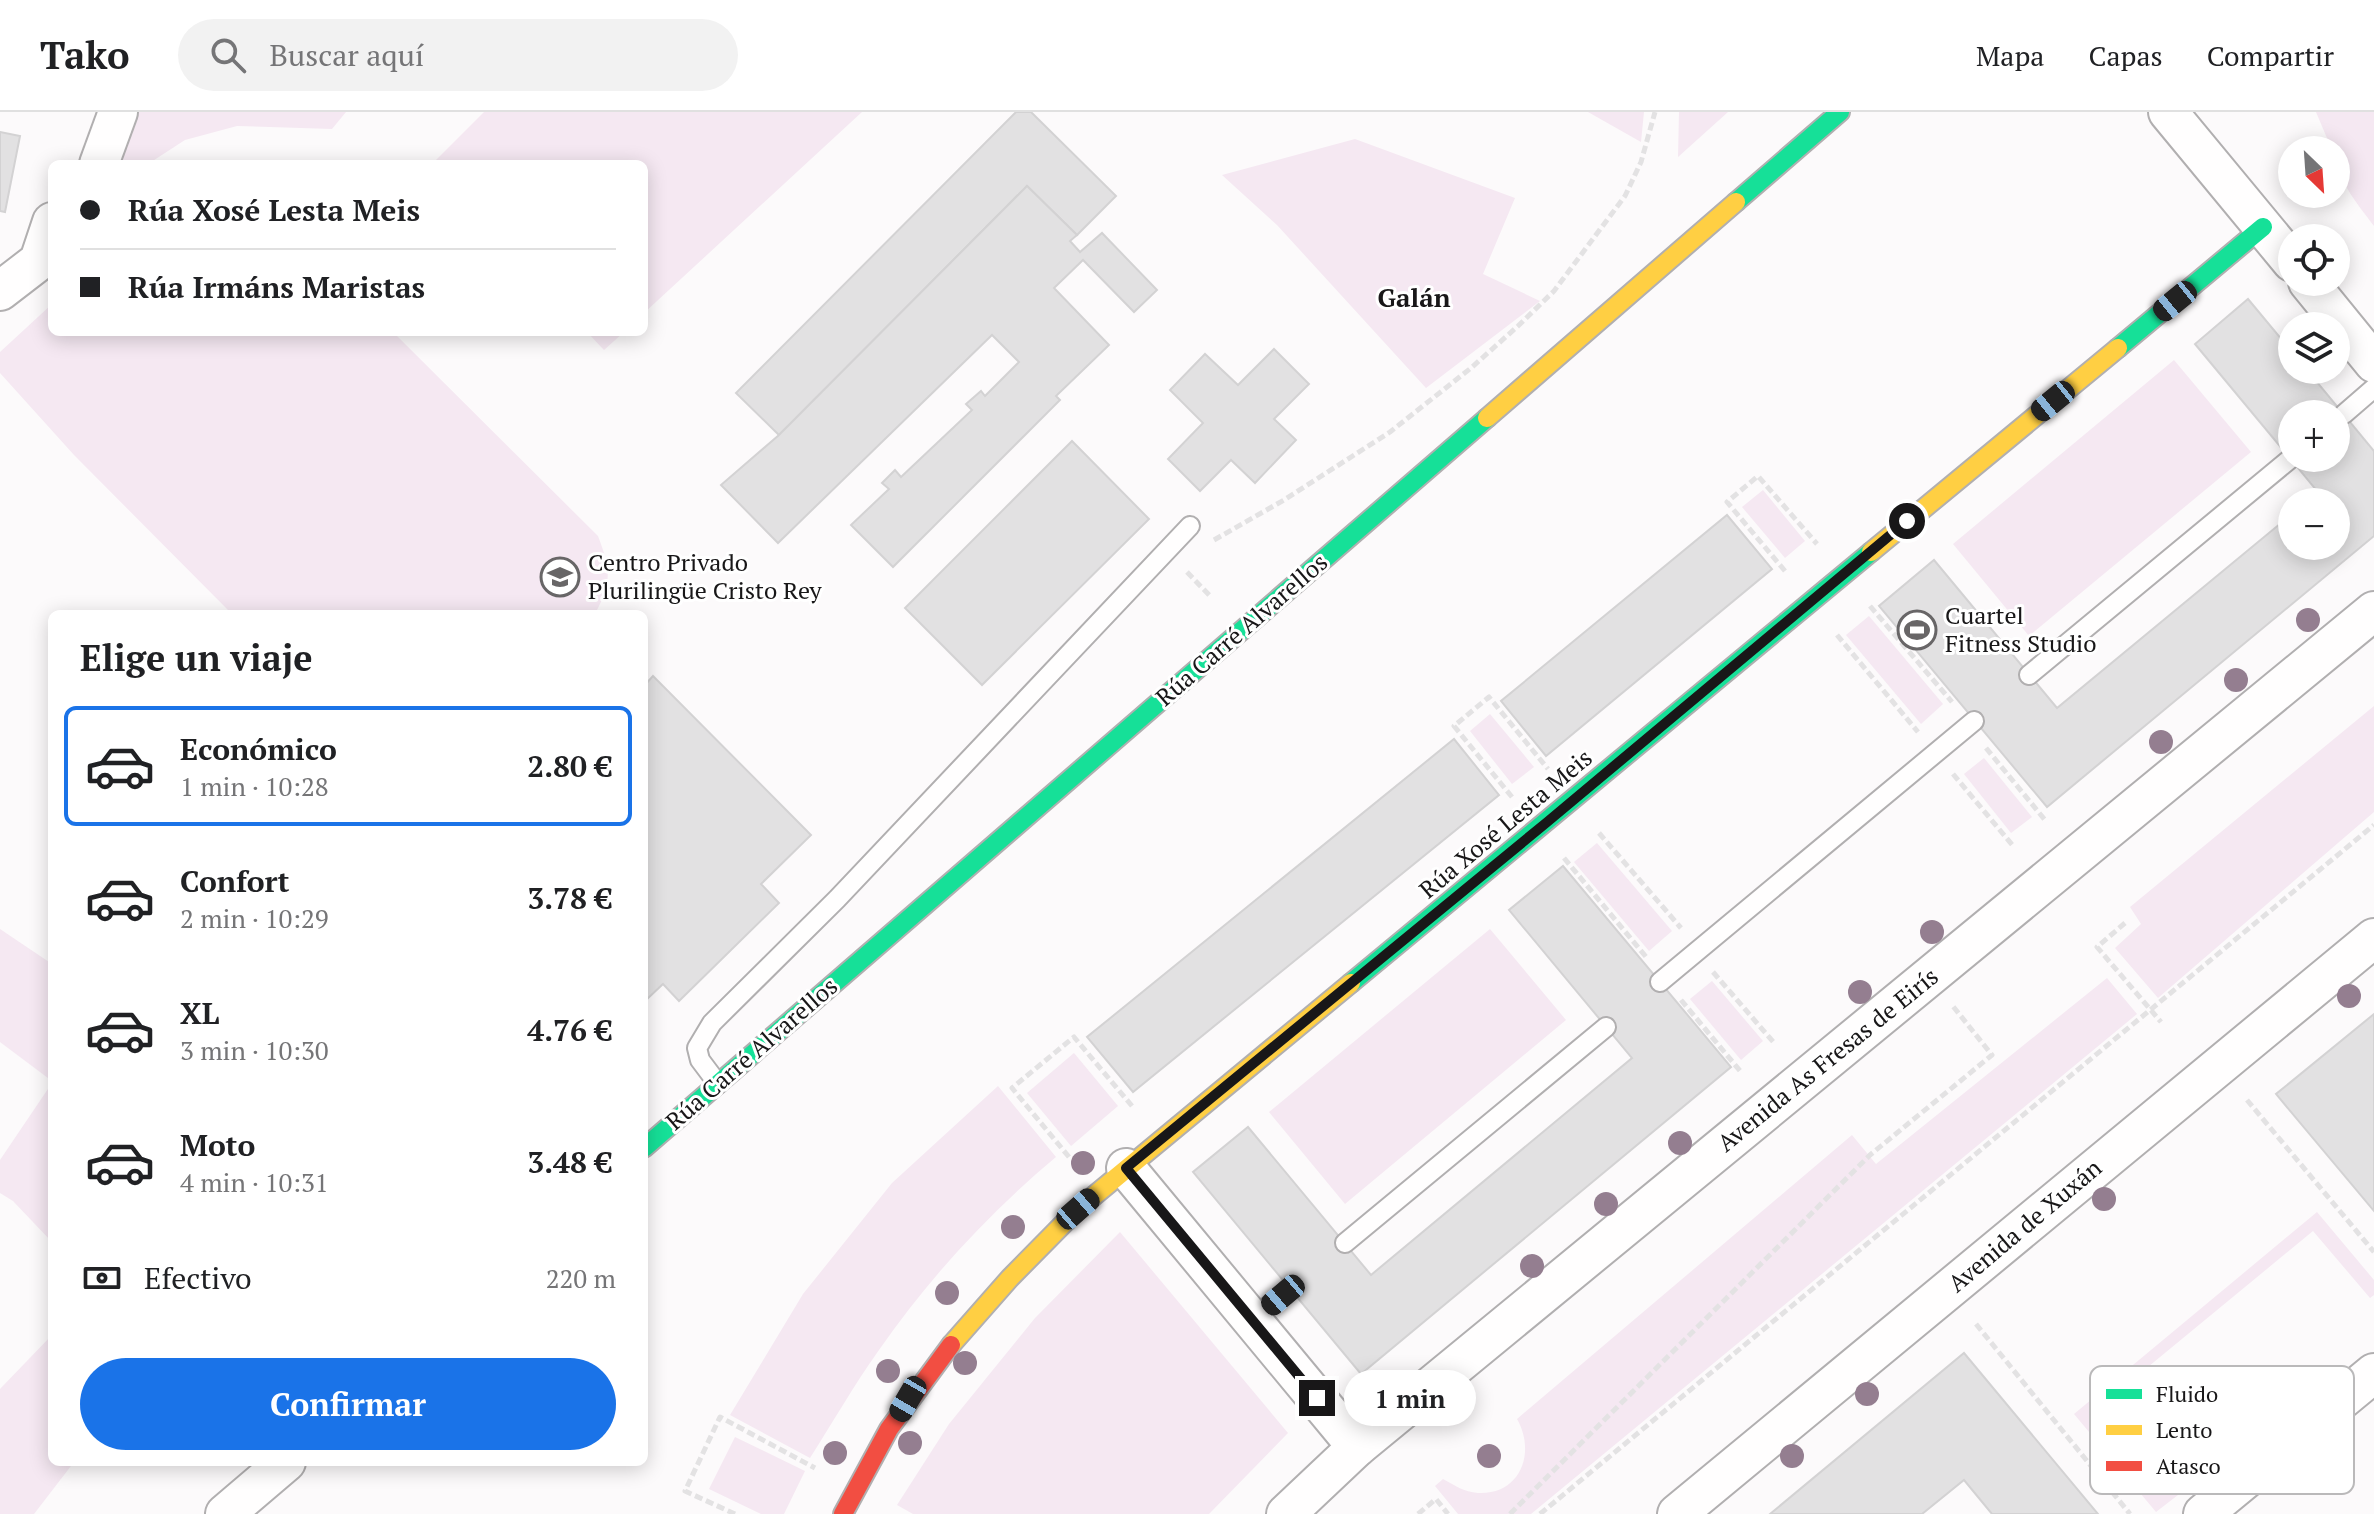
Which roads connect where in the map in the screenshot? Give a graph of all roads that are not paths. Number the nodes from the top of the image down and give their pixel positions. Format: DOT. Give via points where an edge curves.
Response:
graph roads {
  1 [pos="118,112"];
  2 [pos="1840,112"];
  3 [pos="2168,112"];
  4 [pos="100,160"];
  5 [pos="2263,227"];
  6 [pos="48,234"];
  7 [pos="2278,245"];
  8 [pos="0,291"];
  9 [pos="2319,296"];
  10 [pos="2374,363"];
  11 [pos="2374,388"];
  12 [pos="2350,409"];
  13 [pos="2278,469"];
  14 [pos="1190,526"];
  15 [pos="2374,611"];
  16 [pos="2029,675"];
  17 [pos="1974,721"];
  18 [pos="2374,938"];
  19 [pos="1660,982"];
  20 [pos="1606,1027"];
  21 [pos="718,1084"];
  22 [pos="648,1145"];
  23 [pos="1126,1168"];
  24 [pos="1345,1243"];
  25 [pos="1290,1288"];
  26 [pos="1252,1320"];
  27 [pos="2374,1373"];
  28 [pos="2354,1389"];
  29 [pos="1357,1447"];
  30 [pos="281,1466"];
  31 [pos="2227,1494"];
  32 [pos="225,1514"];
  33 [pos="843,1514"];
  34 [pos="1286,1514"];
  35 [pos="1677,1514"];
  36 [pos="2203,1514"];
  1 -- 4 [label="street"];
  2 -- 21 [label="street, Rúa Carré Alvarellos"];
  3 -- 5 [label="street"];
  5 -- 7 [label="street"];
  5 -- 23 [label="street, Rúa Xosé Lesta Meis"];
  6 -- 8 [label="street" via="39,261"];
  9 -- 10 [label="street"];
  11 -- 12 [label="lane"];
  13 -- 16 [label="lane"];
  14 -- 21 [label="lane" via="712,1023 697,1048"];
  15 -- 29 [label="street, Avenida As Fresas de Eirís"];
  17 -- 19 [label="lane"];
  18 -- 35 [label="street, Avenida de Xuxán"];
  20 -- 24 [label="lane"];
  21 -- 22 [label="street, Rúa Carré Alvarellos"];
  23 -- 26 [label="street"];
  23 -- 33 [label="street, Rúa Xosé Lesta Meis" via="1005,1280 954,1338 908,1399"];
  25 -- 26 [label="lane"];
  26 -- 29 [label="street"];
  27 -- 28 [label="street"];
  29 -- 34 [label="street, Avenida As Fresas de Eirís"];
  30 -- 32 [label="street"];
  31 -- 36 [label="street"];
}
